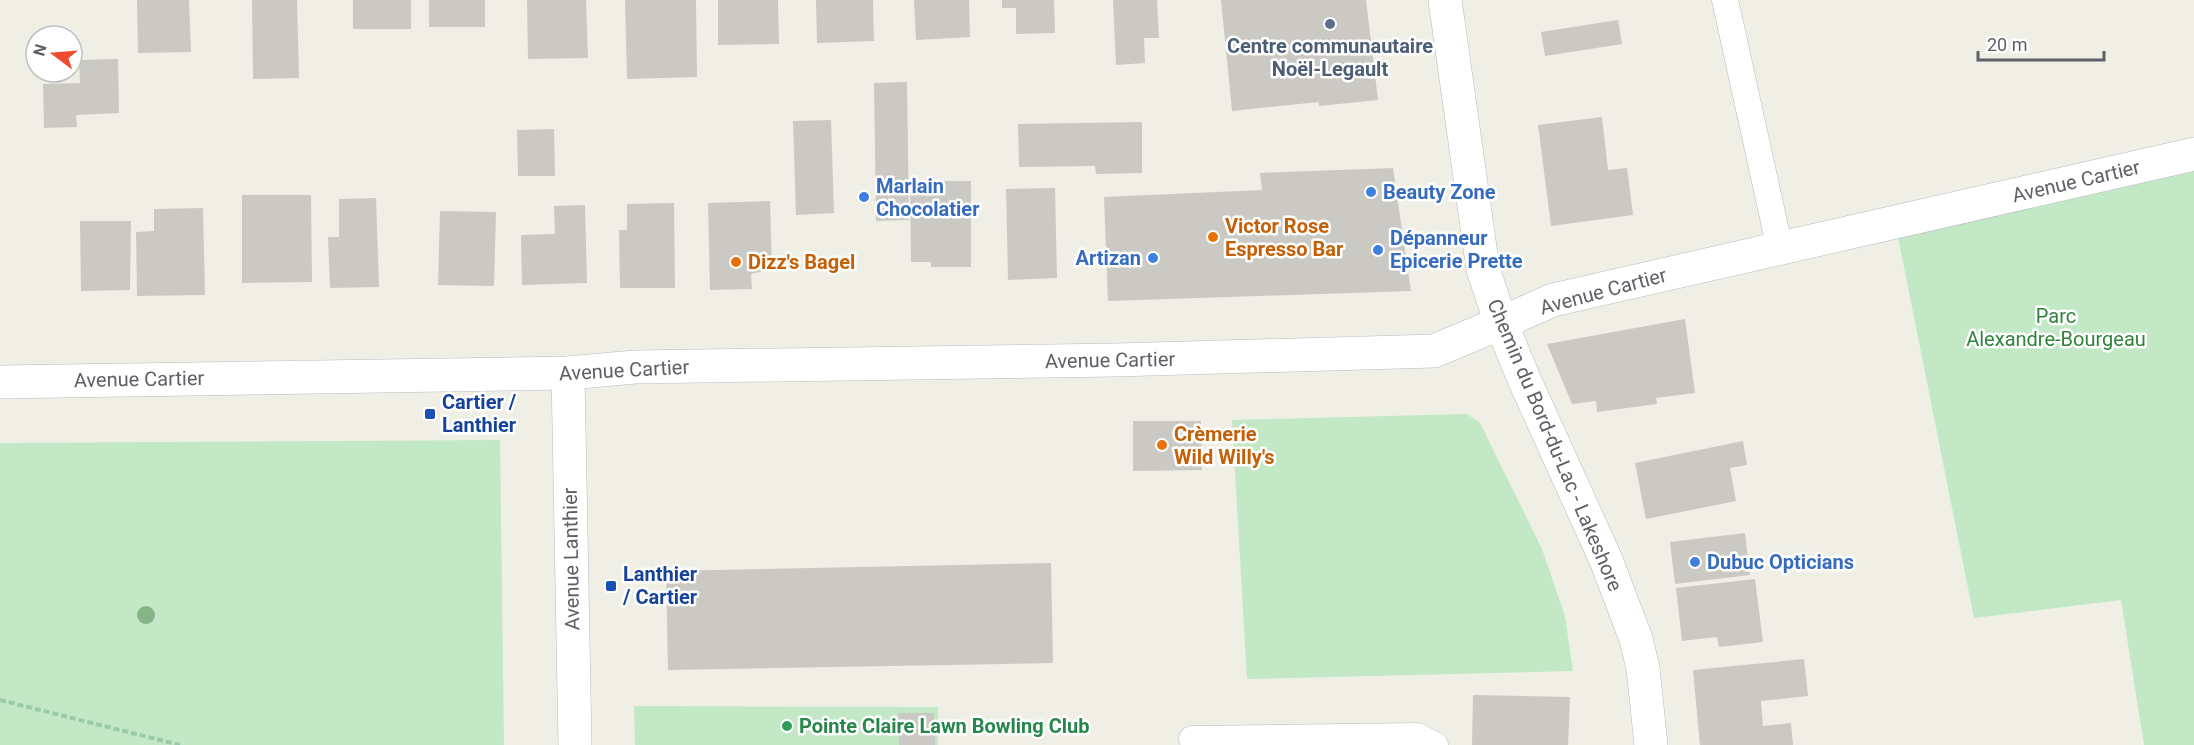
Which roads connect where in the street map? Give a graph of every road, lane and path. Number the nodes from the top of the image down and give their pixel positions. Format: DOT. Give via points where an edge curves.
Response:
graph roads {
  1 [pos="1445,0"];
  2 [pos="1725,0"];
  3 [pos="2194,154"];
  4 [pos="1780,249"];
  5 [pos="1501,323"];
  6 [pos="568,373"];
  7 [pos="0,382"];
  8 [pos="0,700"];
  9 [pos="1192,738"];
  10 [pos="180,745"];
  11 [pos="575,745"];
  12 [pos="1435,745"];
  13 [pos="1651,745"];
  1 -- 5 [label="street, Chemin du Bord-du-Lac - Lakeshore" via="1483,268"];
  2 -- 4 [label="lane"];
  3 -- 4 [label="street, Avenue Cartier"];
  4 -- 5 [label="street, Avenue Cartier" via="1553,300"];
  5 -- 6 [label="street, Avenue Cartier" via="1434,351 635,367"];
  5 -- 13 [label="street, Chemin du Bord-du-Lac - Lakeshore" via="1606,560 1635,639 1643,668"];
  6 -- 7 [label="street, Avenue Cartier"];
  6 -- 11 [label="street, Avenue Lanthier"];
  8 -- 10 [label="path"];
  9 -- 12 [label="lane" via="1417,736"];
}
